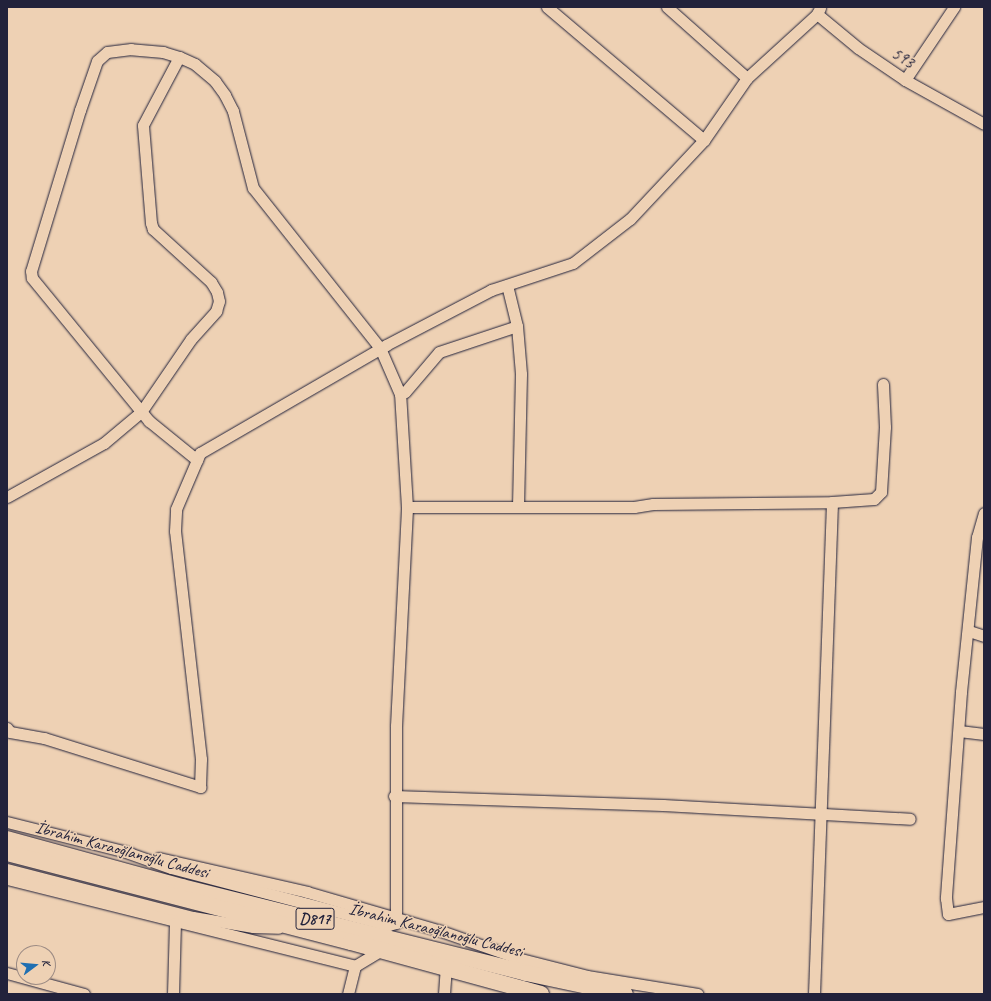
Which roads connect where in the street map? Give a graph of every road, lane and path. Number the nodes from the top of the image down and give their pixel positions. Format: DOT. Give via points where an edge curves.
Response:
graph roads {
  1 [pos="547,7"];
  2 [pos="667,7"];
  3 [pos="954,7"];
  4 [pos="819,10"];
  5 [pos="178,57"];
  6 [pos="747,78"];
  7 [pos="905,80"];
  8 [pos="984,124"];
  9 [pos="704,140"];
  10 [pos="507,286"];
  11 [pos="516,326"];
  12 [pos="380,348"];
  13 [pos="882,384"];
  14 [pos="400,394"];
  15 [pos="142,412"];
  16 [pos="197,460"];
  17 [pos="7,497"];
  18 [pos="832,502"];
  19 [pos="518,506"];
  20 [pos="407,507"];
  21 [pos="984,516"];
  22 [pos="969,631"];
  23 [pos="984,636"];
  24 [pos="7,728"];
  25 [pos="958,731"];
  26 [pos="984,734"];
  27 [pos="394,796"];
  28 [pos="820,812"];
  29 [pos="910,819"];
  30 [pos="7,822"];
  31 [pos="7,840"];
  32 [pos="7,853"];
  33 [pos="7,869"];
  34 [pos="7,879"];
  35 [pos="984,907"];
  36 [pos="397,918"];
  37 [pos="175,923"];
  38 [pos="299,928"];
  39 [pos="380,950"];
  40 [pos="355,966"];
  41 [pos="446,968"];
  42 [pos="7,973"];
  43 [pos="84,994"];
  44 [pos="174,994"];
  45 [pos="348,994"];
  46 [pos="444,994"];
  47 [pos="541,994"];
  48 [pos="625,994"];
  49 [pos="698,994"];
  50 [pos="814,994"];
  1 -- 9 [label="street"];
  2 -- 6 [label="street"];
  3 -- 7 [label="street"];
  4 -- 6 [label="street"];
  4 -- 7 [label="street, 593" via="858,48"];
  5 -- 12 [label="street" via="195,64 215,81 225,95 234,111 253,188"];
  5 -- 15 [label="street" via="143,125 151,223 153,229 211,282 219,301 216,311 192,339"];
  5 -- 15 [label="street" via="162,52 131,49 107,52 98,61 31,271 32,278"];
  6 -- 9 [label="street"];
  7 -- 8 [label="street, 593"];
  9 -- 10 [label="street" via="630,219 573,263"];
  10 -- 11 [label="street"];
  10 -- 12 [label="street" via="491,290"];
  11 -- 14 [label="street" via="440,352 405,392"];
  11 -- 19 [label="street" via="521,374"];
  12 -- 14 [label="street"];
  12 -- 16 [label="street" via="200,453"];
  13 -- 18 [label="street" via="885,427 881,492 874,499"];
  14 -- 20 [label="street"];
  15 -- 16 [label="street" via="148,421"];
  15 -- 17 [label="street" via="104,443"];
  16 -- 24 [label="street" via="176,509 175,531 201,759 200,787 44,738 10,732"];
  18 -- 19 [label="street" via="653,504 634,507"];
  18 -- 28 [label="street"];
  19 -- 20 [label="street"];
  20 -- 27 [label="street"];
  21 -- 22 [label="street" via="977,537"];
  22 -- 23 [label="street"];
  22 -- 25 [label="street"];
  25 -- 26 [label="street"];
  25 -- 35 [label="street" via="946,898 948,914"];
  27 -- 28 [label="street"];
  27 -- 36 [label="street"];
  28 -- 29 [label="street"];
  28 -- 50 [label="street"];
  30 -- 36 [label="street" via="123,851 160,865 268,888 389,925 393,925"];
  31 -- 48 [label="highway, İbrahim Karaoğlanoğlu Caddesi / D817" via="182,887 526,973"];
  32 -- 38 [label="highway, İbrahim Karaoğlanoğlu Caddesi / D817"];
  33 -- 38 [label="street" via="210,920 253,927"];
  34 -- 37 [label="street"];
  36 -- 49 [label="street" via="521,959 587,976"];
  37 -- 40 [label="street"];
  37 -- 44 [label="street"];
  38 -- 39 [label="highway, İbrahim Karaoğlanoğlu Caddesi / D817"];
  39 -- 40 [label="street"];
  39 -- 41 [label="highway, İbrahim Karaoğlanoğlu Caddesi / D817"];
  40 -- 45 [label="street"];
  41 -- 46 [label="street"];
  41 -- 47 [label="highway, İbrahim Karaoğlanoğlu Caddesi / D817"];
  42 -- 43 [label="street"];
}
